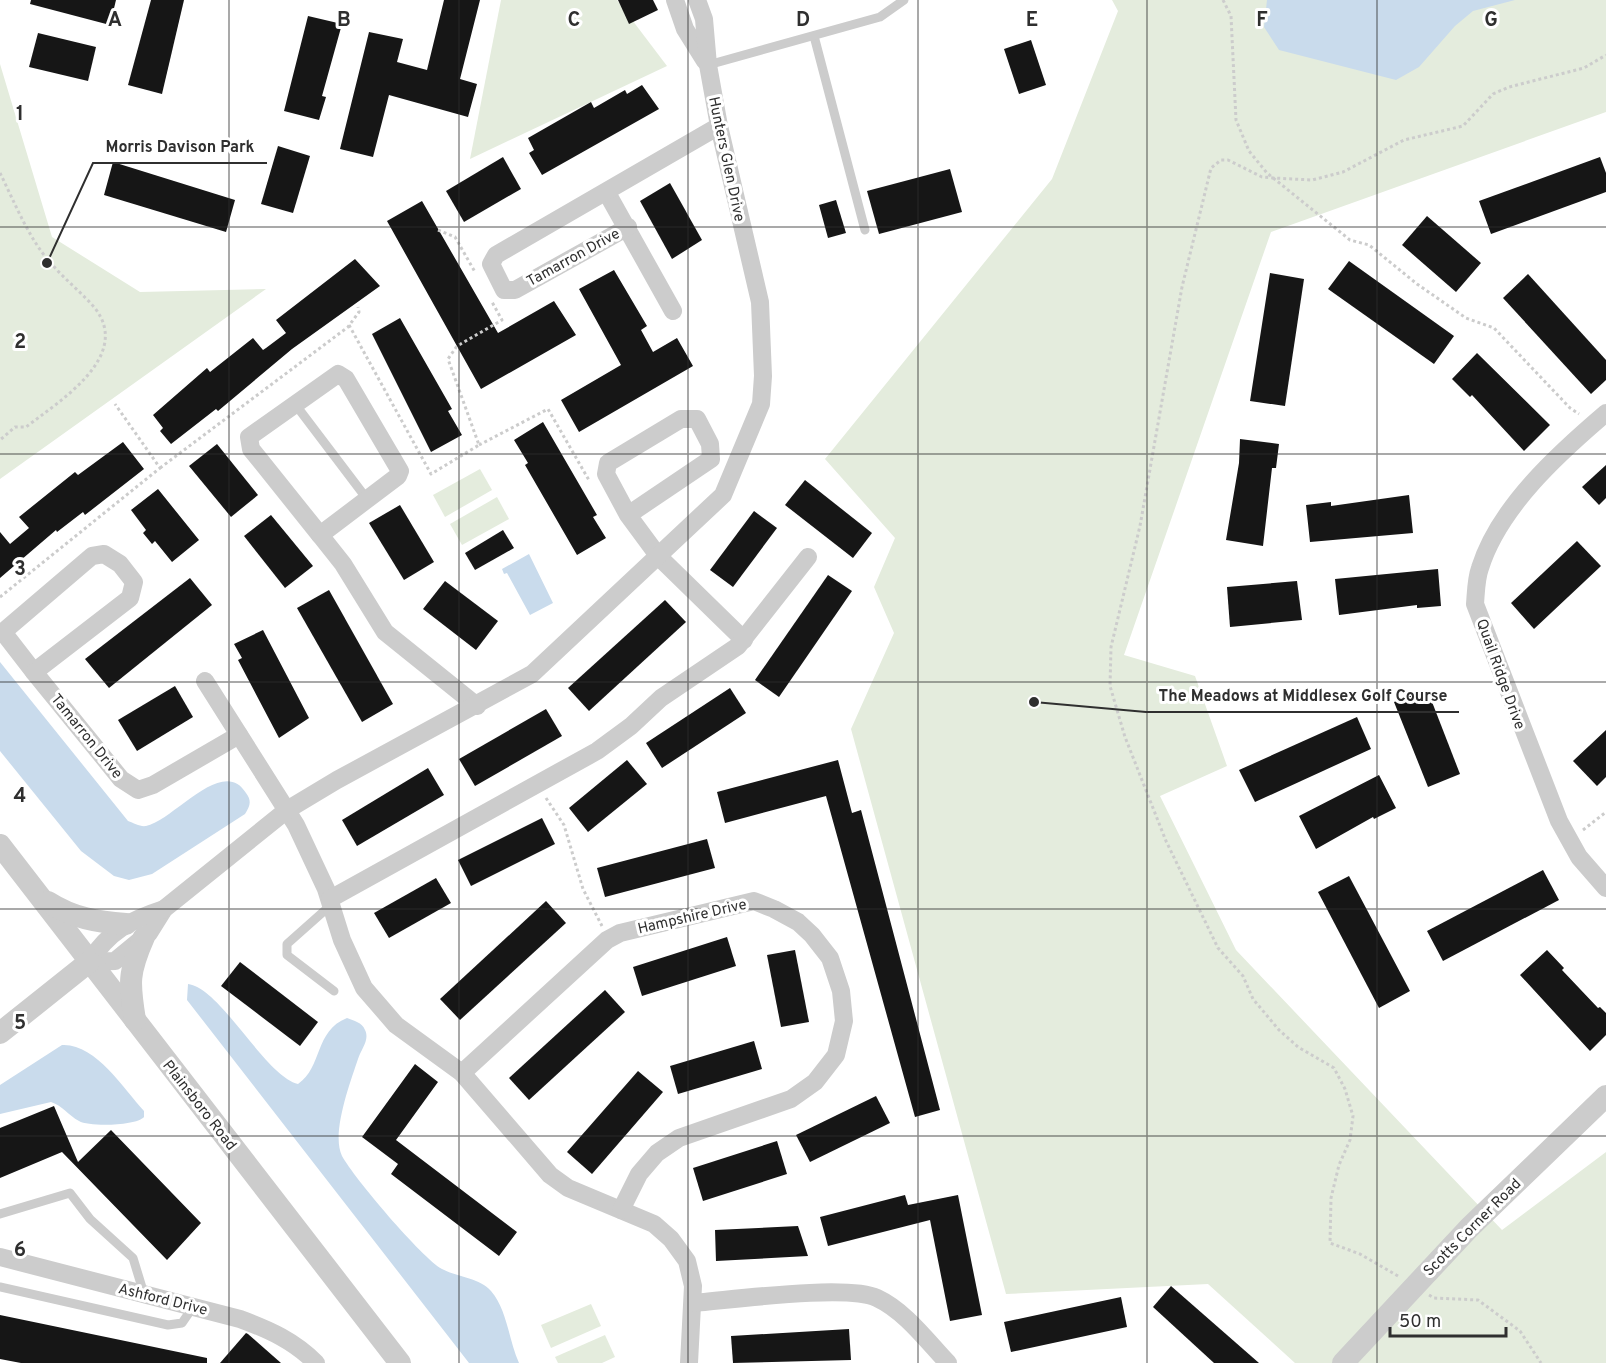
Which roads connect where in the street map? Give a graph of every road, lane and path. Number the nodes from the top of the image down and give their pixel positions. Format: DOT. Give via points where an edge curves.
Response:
graph roads {
  1 [pos="675,0"];
  2 [pos="697,0"];
  3 [pos="904,0"];
  4 [pos="1224,1"];
  5 [pos="814,36"];
  6 [pos="1606,56"];
  7 [pos="708,65"];
  8 [pos="719,126"];
  9 [pos="0,173"];
  10 [pos="1274,178"];
  11 [pos="607,193"];
  12 [pos="628,227"];
  13 [pos="438,230"];
  14 [pos="865,230"];
  15 [pos="479,279"];
  16 [pos="490,299"];
  17 [pos="358,307"];
  18 [pos="673,311"];
  19 [pos="349,325"];
  20 [pos="115,404"];
  21 [pos="295,404"];
  22 [pos="1600,418"];
  23 [pos="0,440"];
  24 [pos="479,446"];
  25 [pos="160,468"];
  26 [pos="594,488"];
  27 [pos="367,500"];
  28 [pos="628,515"];
  29 [pos="320,535"];
  30 [pos="659,557"];
  31 [pos="808,557"];
  32 [pos="0,597"];
  33 [pos="744,640"];
  34 [pos="34,672"];
  35 [pos="206,681"];
  36 [pos="477,706"];
  37 [pos="238,735"];
  38 [pos="537,784"];
  39 [pos="287,810"];
  40 [pos="1606,812"];
  41 [pos="1569,840"];
  42 [pos="0,845"];
  43 [pos="1606,888"];
  44 [pos="41,898"];
  45 [pos="331,902"];
  46 [pos="135,931"];
  47 [pos="609,939"];
  48 [pos="89,962"];
  49 [pos="334,991"];
  50 [pos="135,1022"];
  51 [pos="0,1033"];
  52 [pos="462,1073"];
  53 [pos="1606,1096"];
  54 [pos="621,1210"];
  55 [pos="0,1214"];
  56 [pos="0,1257"];
  57 [pos="1400,1278"];
  58 [pos="0,1287"];
  59 [pos="1423,1291"];
  60 [pos="145,1294"];
  61 [pos="693,1303"];
  62 [pos="193,1307"];
  63 [pos="316,1363"];
  64 [pos="400,1363"];
  65 [pos="689,1363"];
  66 [pos="948,1363"];
  67 [pos="1343,1363"];
  68 [pos="1541,1363"];
  1 -- 7 [label="street, Hunters Glen Drive" via="685,29"];
  2 -- 7 [label="street, Hunters Glen Drive" via="704,19"];
  3 -- 5 [label="lane" via="880,17"];
  4 -- 10 [label="path" via="1231,16 1236,120 1249,151"];
  5 -- 7 [label="lane"];
  5 -- 14 [label="lane"];
  6 -- 10 [label="path" via="1584,68 1493,94 1463,126 1404,140 1343,172 1312,180"];
  7 -- 8 [label="street, Hunters Glen Drive"];
  8 -- 11 [label="street, Tamarron Drive"];
  8 -- 30 [label="street, Hunters Glen Drive" via="760,302 761,404 723,495"];
  9 -- 23 [label="path" via="48,261 103,322 105,344 95,370 26,427 15,427"];
  10 -- 22 [label="path" via="1350,240 1369,245 1466,318 1494,328 1570,408"];
  10 -- 57 [label="path" via="1262,177 1228,160 1211,168 1182,287 1140,526 1111,647 1110,686 1125,737 1166,841 1218,948 1243,976 1253,999 1279,1030 1298,1047 1334,1068 1346,1089 1353,1116 1350,1140 1331,1198 1330,1243 1360,1254"];
  11 -- 12 [label="street, Tamarron Drive"];
  11 -- 12 [label="street, Tamarron Drive" via="496,255 491,264 504,290 515,290"];
  12 -- 18 [label="street, Tamarron Drive"];
  13 -- 15 [label="path" via="455,237"];
  16 -- 24 [label="path" via="502,320 457,346 448,359"];
  17 -- 19 [label="path" via="359,312"];
  19 -- 24 [label="path" via="431,474"];
  19 -- 25 [label="path"];
  20 -- 25 [label="path"];
  21 -- 27 [label="lane"];
  21 -- 27 [label="street" via="334,375 346,379 399,466 398,476"];
  21 -- 29 [label="street" via="249,437 249,445"];
  22 -- 41 [label="street, Quail Ridge Drive" via="1545,470 1491,541 1479,569 1475,604 1538,773"];
  24 -- 26 [label="path" via="548,409"];
  25 -- 32 [label="path"];
  27 -- 29 [label="street"];
  28 -- 28 [label="street" via="606,474 608,463 681,419 697,419 710,444 711,459"];
  28 -- 30 [label="street"];
  29 -- 36 [label="street" via="386,632"];
  30 -- 33 [label="street"];
  30 -- 36 [label="street" via="532,674"];
  31 -- 33 [label="street"];
  33 -- 38 [label="street" via="661,698 597,751"];
  34 -- 34 [label="street, Tamarron Drive" via="3,632 92,556 105,554 120,564 134,582 130,597"];
  34 -- 37 [label="street, Tamarron Drive" via="121,779 138,790"];
  35 -- 37 [label="street"];
  36 -- 39 [label="street"];
  37 -- 39 [label="street"];
  38 -- 45 [label="street"];
  38 -- 47 [label="path" via="564,825 583,889"];
  39 -- 45 [label="street"];
  39 -- 46 [label="street" via="164,909 133,919"];
  40 -- 41 [label="path"];
  41 -- 43 [label="street, Quail Ridge Drive"];
  42 -- 44 [label="street, Plainsboro Road"];
  44 -- 46 [label="street" via="65,913"];
  44 -- 48 [label="street, Plainsboro Road"];
  45 -- 49 [label="lane" via="287,944 287,955"];
  45 -- 52 [label="street" via="342,940 364,988 396,1025"];
  46 -- 48 [label="street" via="115,961"];
  46 -- 50 [label="street" via="129,983"];
  47 -- 52 [label="street, Hampshire Drive"];
  47 -- 54 [label="street, Hampshire Drive" via="620,933 754,901 798,922 813,934 830,958 841,991 844,1021 836,1055 815,1082 791,1099 672,1143 639,1174"];
  48 -- 50 [label="street, Plainsboro Road"];
  48 -- 51 [label="street"];
  50 -- 64 [label="street, Plainsboro Road"];
  52 -- 54 [label="street" via="550,1175 568,1188"];
  53 -- 67 [label="street, Scotts Corner Road" via="1469,1227"];
  54 -- 61 [label="street" via="654,1224 671,1239 687,1261"];
  55 -- 60 [label="lane" via="70,1193 90,1219 133,1258"];
  56 -- 60 [label="street, Ashford Drive"];
  58 -- 62 [label="lane" via="168,1325 183,1323"];
  59 -- 68 [label="path" via="1434,1298 1478,1300 1520,1331"];
  60 -- 62 [label="street, Ashford Drive"];
  61 -- 65 [label="street"];
  61 -- 66 [label="street" via="846,1292 875,1297 897,1310"];
  62 -- 63 [label="street, Ashford Drive" via="275,1332"];
}
